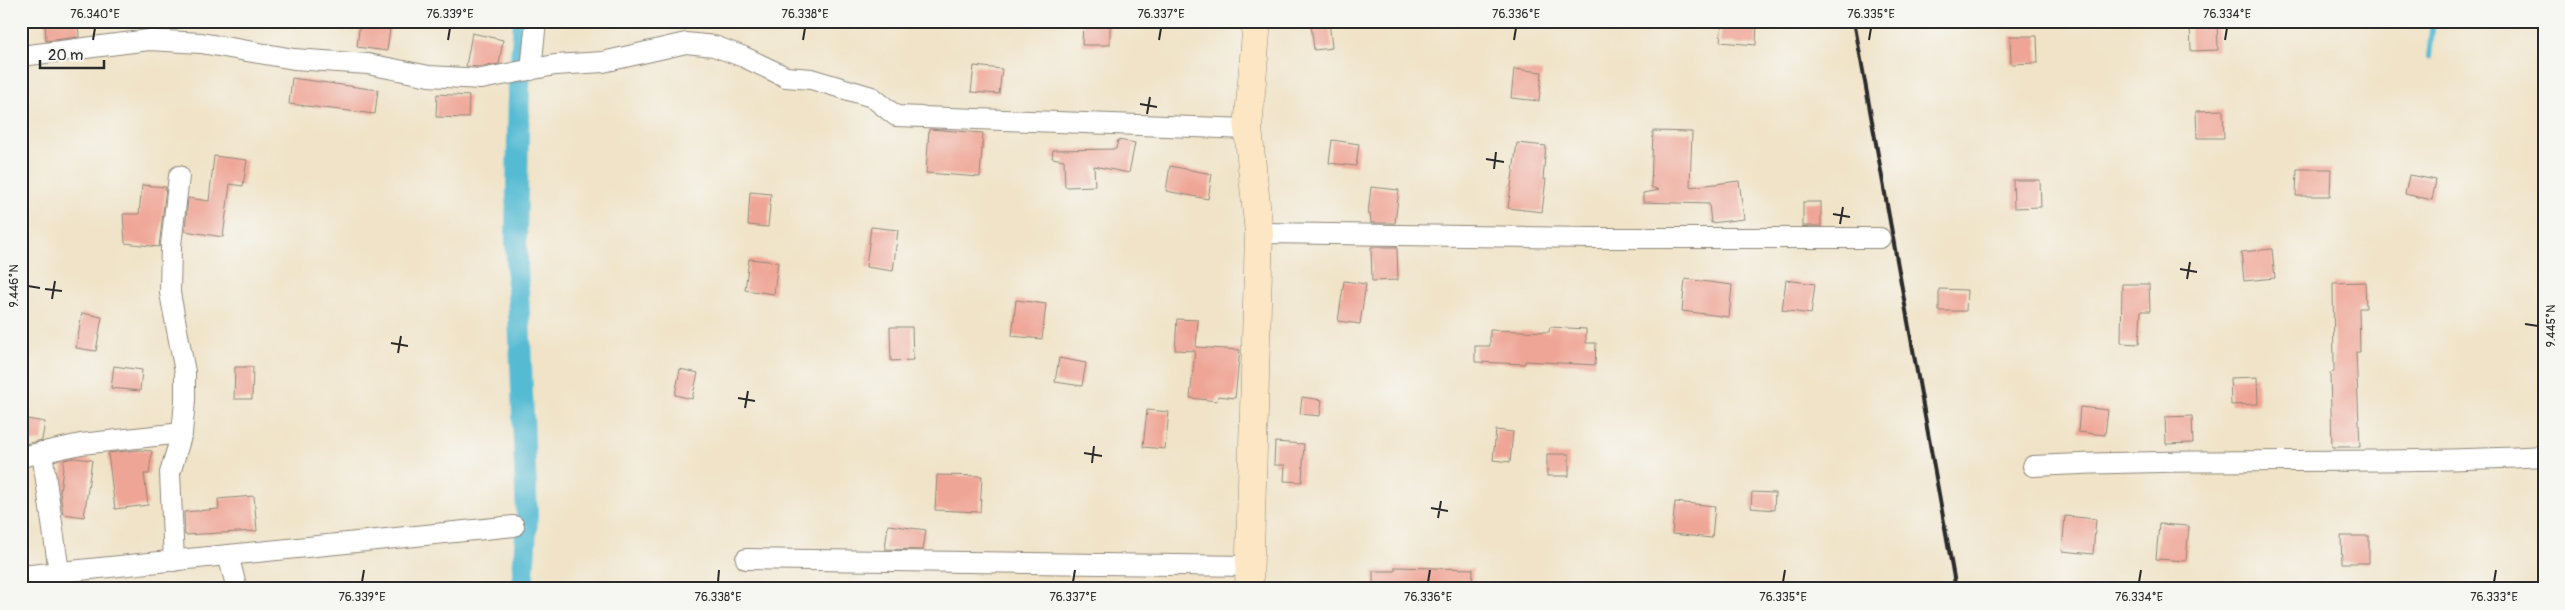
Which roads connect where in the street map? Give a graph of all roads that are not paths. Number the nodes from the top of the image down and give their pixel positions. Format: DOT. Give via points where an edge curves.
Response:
graph roads {
  1 [pos="536,21"];
  2 [pos="1257,21"];
  3 [pos="21,56"];
  4 [pos="520,72"];
  5 [pos="1248,129"];
  6 [pos="179,176"];
  7 [pos="1259,233"];
  8 [pos="1880,238"];
  9 [pos="182,433"];
  10 [pos="42,452"];
  11 [pos="2544,456"];
  12 [pos="21,457"];
  13 [pos="2034,466"];
  14 [pos="507,527"];
  15 [pos="228,555"];
  16 [pos="746,558"];
  17 [pos="174,561"];
  18 [pos="59,572"];
  19 [pos="21,576"];
  20 [pos="1249,577"];
  21 [pos="237,589"];
  1 -- 4 [label="street"];
  2 -- 5 [label="main road"];
  3 -- 4 [label="street" via="149,40 201,44 294,59 368,64 429,76 481,79"];
  4 -- 5 [label="street" via="555,65 603,62 686,43 714,46 744,56 786,77 812,79 872,97 896,116"];
  5 -- 7 [label="main road"];
  6 -- 9 [label="street" via="171,244 170,293 185,372"];
  7 -- 8 [label="street"];
  7 -- 20 [label="main road"];
  9 -- 10 [label="street" via="81,444"];
  9 -- 17 [label="street" via="170,473"];
  10 -- 12 [label="street"];
  10 -- 18 [label="street"];
  11 -- 13 [label="street" via="2450,461"];
  14 -- 15 [label="street"];
  15 -- 17 [label="street"];
  15 -- 21 [label="street"];
  16 -- 20 [label="street"];
  17 -- 18 [label="street"];
  18 -- 19 [label="street"];
}
